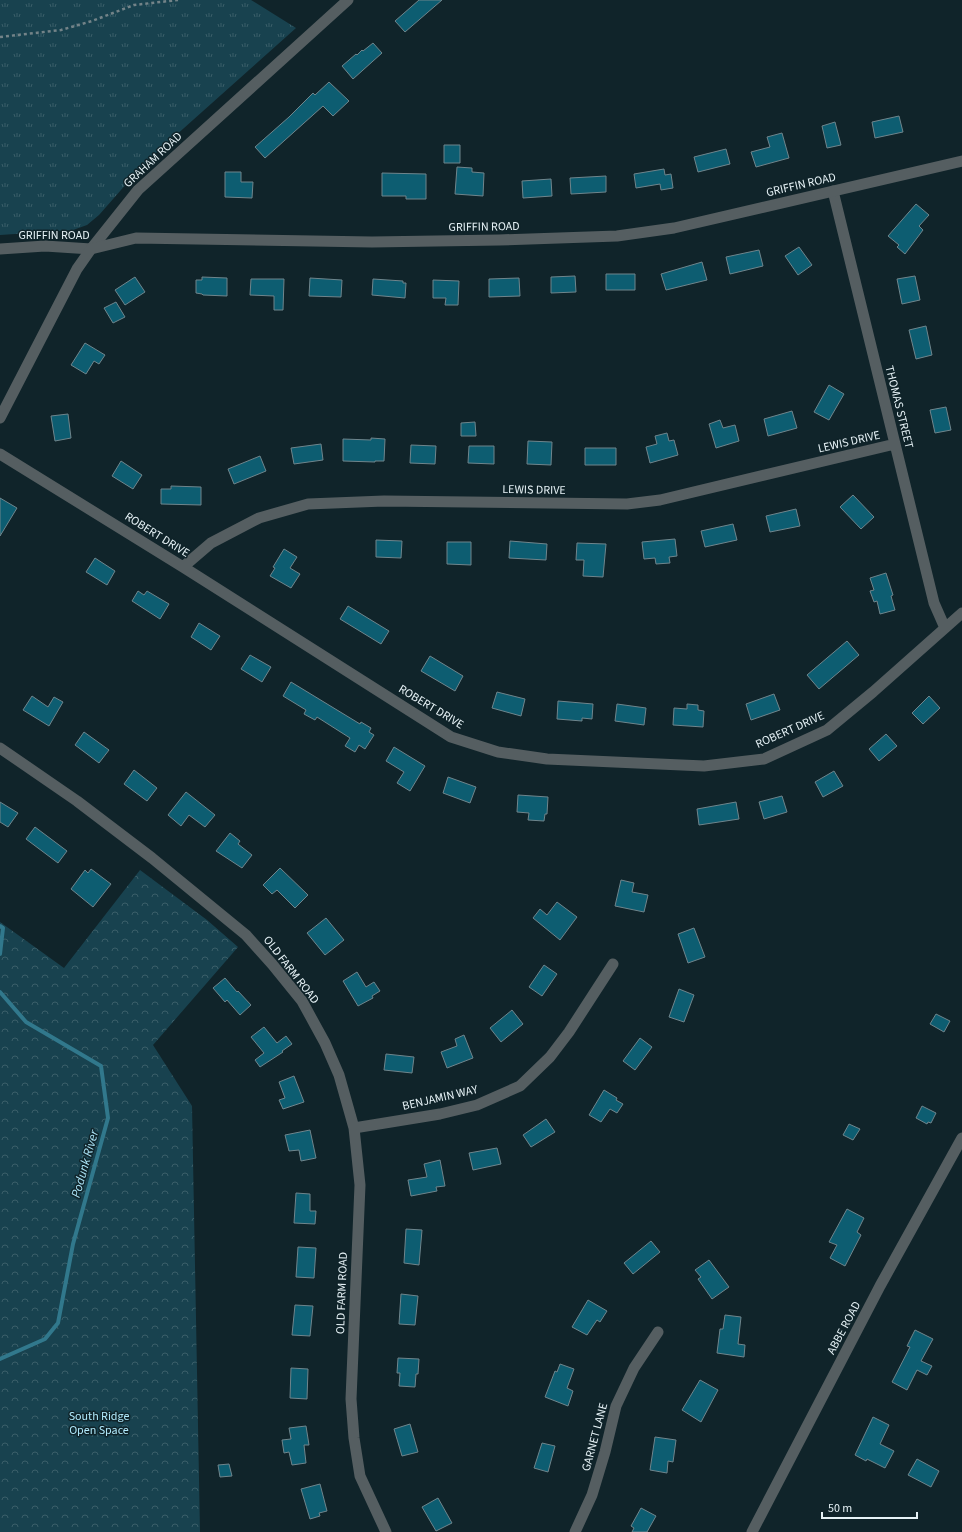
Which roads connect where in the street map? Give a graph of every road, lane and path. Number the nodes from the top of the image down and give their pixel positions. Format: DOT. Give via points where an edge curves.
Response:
graph roads {
  1 [pos="178,0"];
  2 [pos="348,0"];
  3 [pos="0,37"];
  4 [pos="962,161"];
  5 [pos="833,191"];
  6 [pos="0,249"];
  7 [pos="91,249"];
  8 [pos="0,418"];
  9 [pos="895,444"];
  10 [pos="0,454"];
  11 [pos="182,567"];
  12 [pos="962,613"];
  13 [pos="945,628"];
  14 [pos="0,748"];
  15 [pos="613,964"];
  16 [pos="354,1128"];
  17 [pos="962,1138"];
  18 [pos="658,1332"];
  19 [pos="386,1532"];
  20 [pos="576,1532"];
  21 [pos="752,1532"];
  1 -- 3 [label="path" via="134,5 61,30"];
  2 -- 7 [label="street, GRAHAM ROAD" via="138,190"];
  4 -- 5 [label="street, GRIFFIN ROAD"];
  5 -- 7 [label="street, GRIFFIN ROAD" via="674,228 617,236 372,242 136,238"];
  5 -- 9 [label="street, THOMAS STREET"];
  6 -- 7 [label="street, GRIFFIN ROAD" via="45,246"];
  7 -- 8 [label="street, GRAHAM ROAD" via="77,269"];
  9 -- 11 [label="street, LEWIS DRIVE" via="660,500 627,504 384,501 308,504 258,518 211,543"];
  9 -- 13 [label="street, THOMAS STREET" via="934,603"];
  10 -- 11 [label="street, ROBERT DRIVE"];
  11 -- 13 [label="street, ROBERT DRIVE" via="451,737 498,752 547,759 704,766 764,759 827,730"];
  12 -- 13 [label="street, ROBERT DRIVE"];
  14 -- 16 [label="street, OLD FARM ROAD" via="77,801 152,858 246,935 302,1001 339,1074"];
  15 -- 16 [label="street, BENJAMIN WAY" via="555,1051 520,1086 476,1105 440,1114"];
  16 -- 19 [label="street, OLD FARM ROAD" via="360,1185 351,1399 354,1438 360,1476"];
  17 -- 21 [label="street, ABBE ROAD" via="880,1286"];
  18 -- 20 [label="street, GARNET LANE" via="634,1368 616,1406 592,1495"];
}
